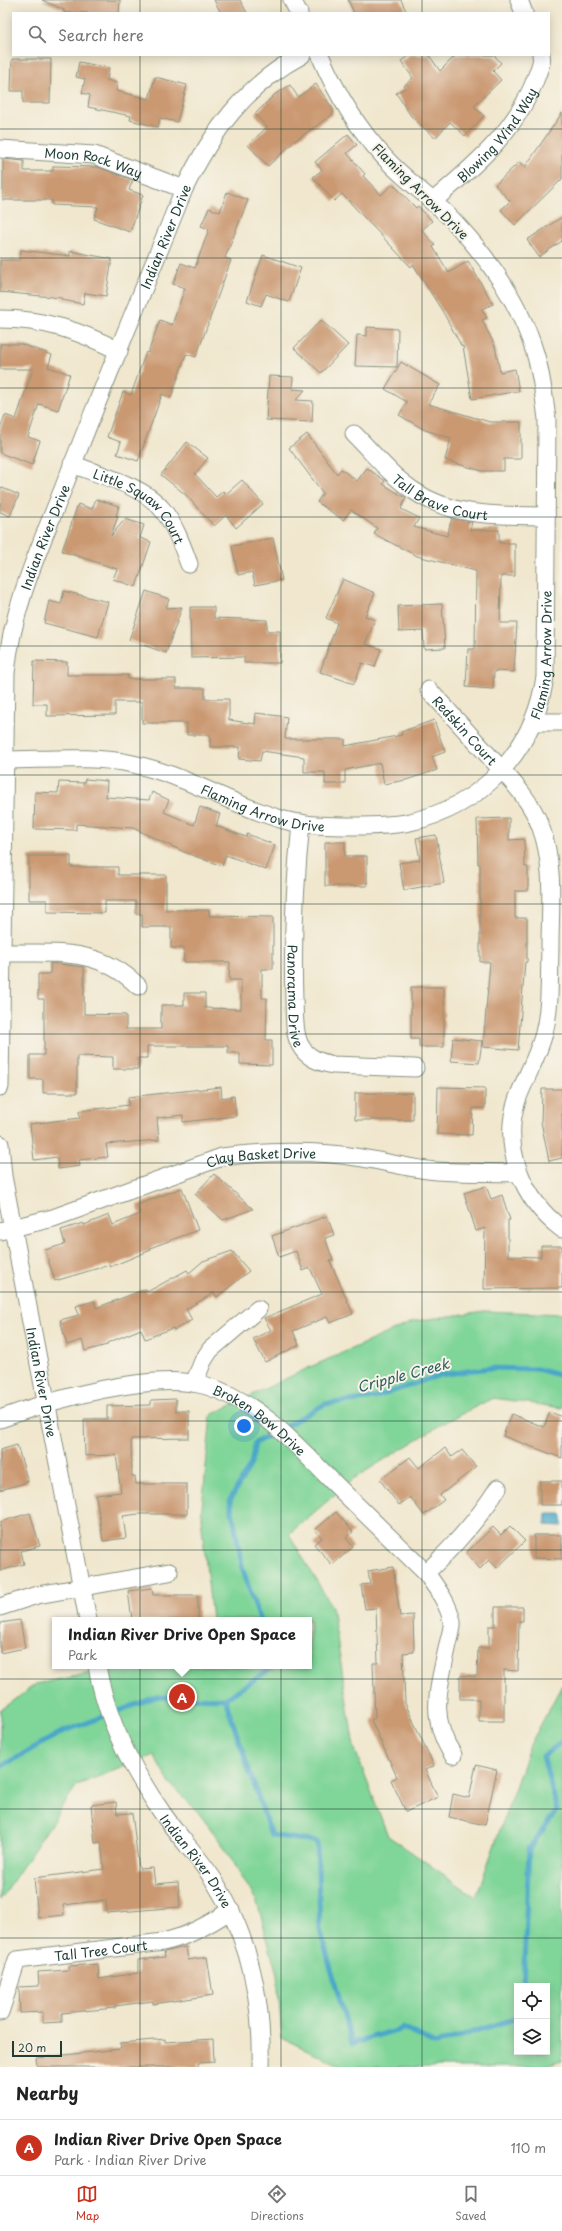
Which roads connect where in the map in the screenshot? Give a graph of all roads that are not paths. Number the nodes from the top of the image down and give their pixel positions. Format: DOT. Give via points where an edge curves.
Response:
graph roads {
  1 [pos="292,0"];
  2 [pos="520,0"];
  3 [pos="298,12"];
  4 [pos="524,12"];
  5 [pos="300,56"];
  6 [pos="320,56"];
  7 [pos="541,56"];
  8 [pos="0,149"];
  9 [pos="184,189"];
  10 [pos="432,202"];
  11 [pos="0,319"];
  12 [pos="119,351"];
  13 [pos="354,434"];
  14 [pos="72,464"];
  15 [pos="546,516"];
  16 [pos="189,564"];
  17 [pos="4,650"];
  18 [pos="429,690"];
  19 [pos="534,722"];
  20 [pos="562,722"];
  21 [pos="4,760"];
  22 [pos="502,770"];
  23 [pos="301,823"];
  24 [pos="1,852"];
  25 [pos="1,953"];
  26 [pos="138,986"];
  27 [pos="0,1056"];
  28 [pos="415,1068"];
  29 [pos="0,1087"];
  30 [pos="0,1144"];
  31 [pos="519,1173"];
  32 [pos="6,1229"];
  33 [pos="562,1229"];
  34 [pos="258,1309"];
  35 [pos="194,1383"];
  36 [pos="46,1403"];
  37 [pos="0,1419"];
  38 [pos="498,1488"];
  39 [pos="170,1572"];
  40 [pos="426,1573"];
  41 [pos="82,1587"];
  42 [pos="0,1607"];
  43 [pos="87,1617"];
  44 [pos="98,1673"];
  45 [pos="453,1755"];
  46 [pos="230,1910"];
  47 [pos="0,2012"];
  48 [pos="261,2067"];
  1 -- 3 [label="street"];
  2 -- 4 [label="street"];
  5 -- 9 [label="street, Indian River Drive" via="277,71 235,108 202,153"];
  6 -- 10 [label="street, Flaming Arrow Drive" via="336,90 356,121 386,159"];
  7 -- 10 [label="street, Blowing Wind Way" via="535,81 506,131 475,165"];
  8 -- 9 [label="street, Moon Rock Way" via="94,155"];
  9 -- 12 [label="street, Indian River Drive"];
  10 -- 15 [label="street, Flaming Arrow Drive" via="458,226 482,254 521,317 535,353 542,379 547,419"];
  11 -- 12 [label="street" via="48,322 75,330"];
  12 -- 14 [label="street, Indian River Drive"];
  13 -- 15 [label="street, Tall Brave Court" via="394,475 413,491 435,503 458,511 482,514"];
  14 -- 16 [label="street, Little Squaw Court" via="144,493 162,508 181,541"];
  14 -- 17 [label="street, Indian River Drive" via="23,591"];
  15 -- 19 [label="street, Flaming Arrow Drive" via="545,677 542,700"];
  17 -- 21 [label="street, Indian River Drive"];
  18 -- 22 [label="street, Redskin Court"];
  19 -- 20 [label="street"];
  19 -- 22 [label="street, Flaming Arrow Drive"];
  21 -- 23 [label="street, Flaming Arrow Drive" via="106,760 134,764 273,816"];
  21 -- 24 [label="street, Indian River Drive"];
  22 -- 23 [label="street, Flaming Arrow Drive" via="481,789 455,806 433,816 385,826 326,826"];
  22 -- 31 [label="street, Redskin Court" via="523,795 541,827 548,851 550,876 549,1008 544,1034 517,1102 512,1126 513,1150"];
  23 -- 28 [label="street, Panorama Drive" via="294,888 292,955 296,1032 300,1045 308,1056 333,1065"];
  24 -- 25 [label="street, Indian River Drive"];
  25 -- 26 [label="street" via="69,954 94,958 117,968"];
  25 -- 27 [label="street, Indian River Drive"];
  27 -- 29 [label="street, Indian River Drive"];
  30 -- 32 [label="street, Indian River Drive"];
  31 -- 32 [label="street, Clay Basket Drive" via="438,1171 327,1154 248,1153 222,1157 53,1218"];
  31 -- 33 [label="street, Redskin Court" via="527,1191 541,1211"];
  32 -- 36 [label="street, Indian River Drive"];
  34 -- 35 [label="street" via="210,1350"];
  35 -- 36 [label="street, Broken Bow Drive" via="154,1382"];
  35 -- 40 [label="street, Broken Bow Drive" via="230,1394 261,1413"];
  36 -- 37 [label="street, Broken Bow Drive"];
  36 -- 41 [label="street, Indian River Drive"];
  38 -- 40 [label="street" via="474,1523"];
  39 -- 41 [label="street"];
  40 -- 45 [label="street, Broken Bow Drive" via="441,1594 452,1623 436,1704 440,1731"];
  41 -- 42 [label="street" via="37,1595"];
  41 -- 43 [label="street, Indian River Drive"];
  44 -- 46 [label="street, Indian River Drive" via="120,1738 141,1781 164,1816 213,1879"];
  46 -- 47 [label="street, Tall Tree Court" via="207,1926 186,1936 163,1942 16,1960"];
  46 -- 48 [label="street, Indian River Drive" via="246,1947 254,1978 260,2011"];
}
